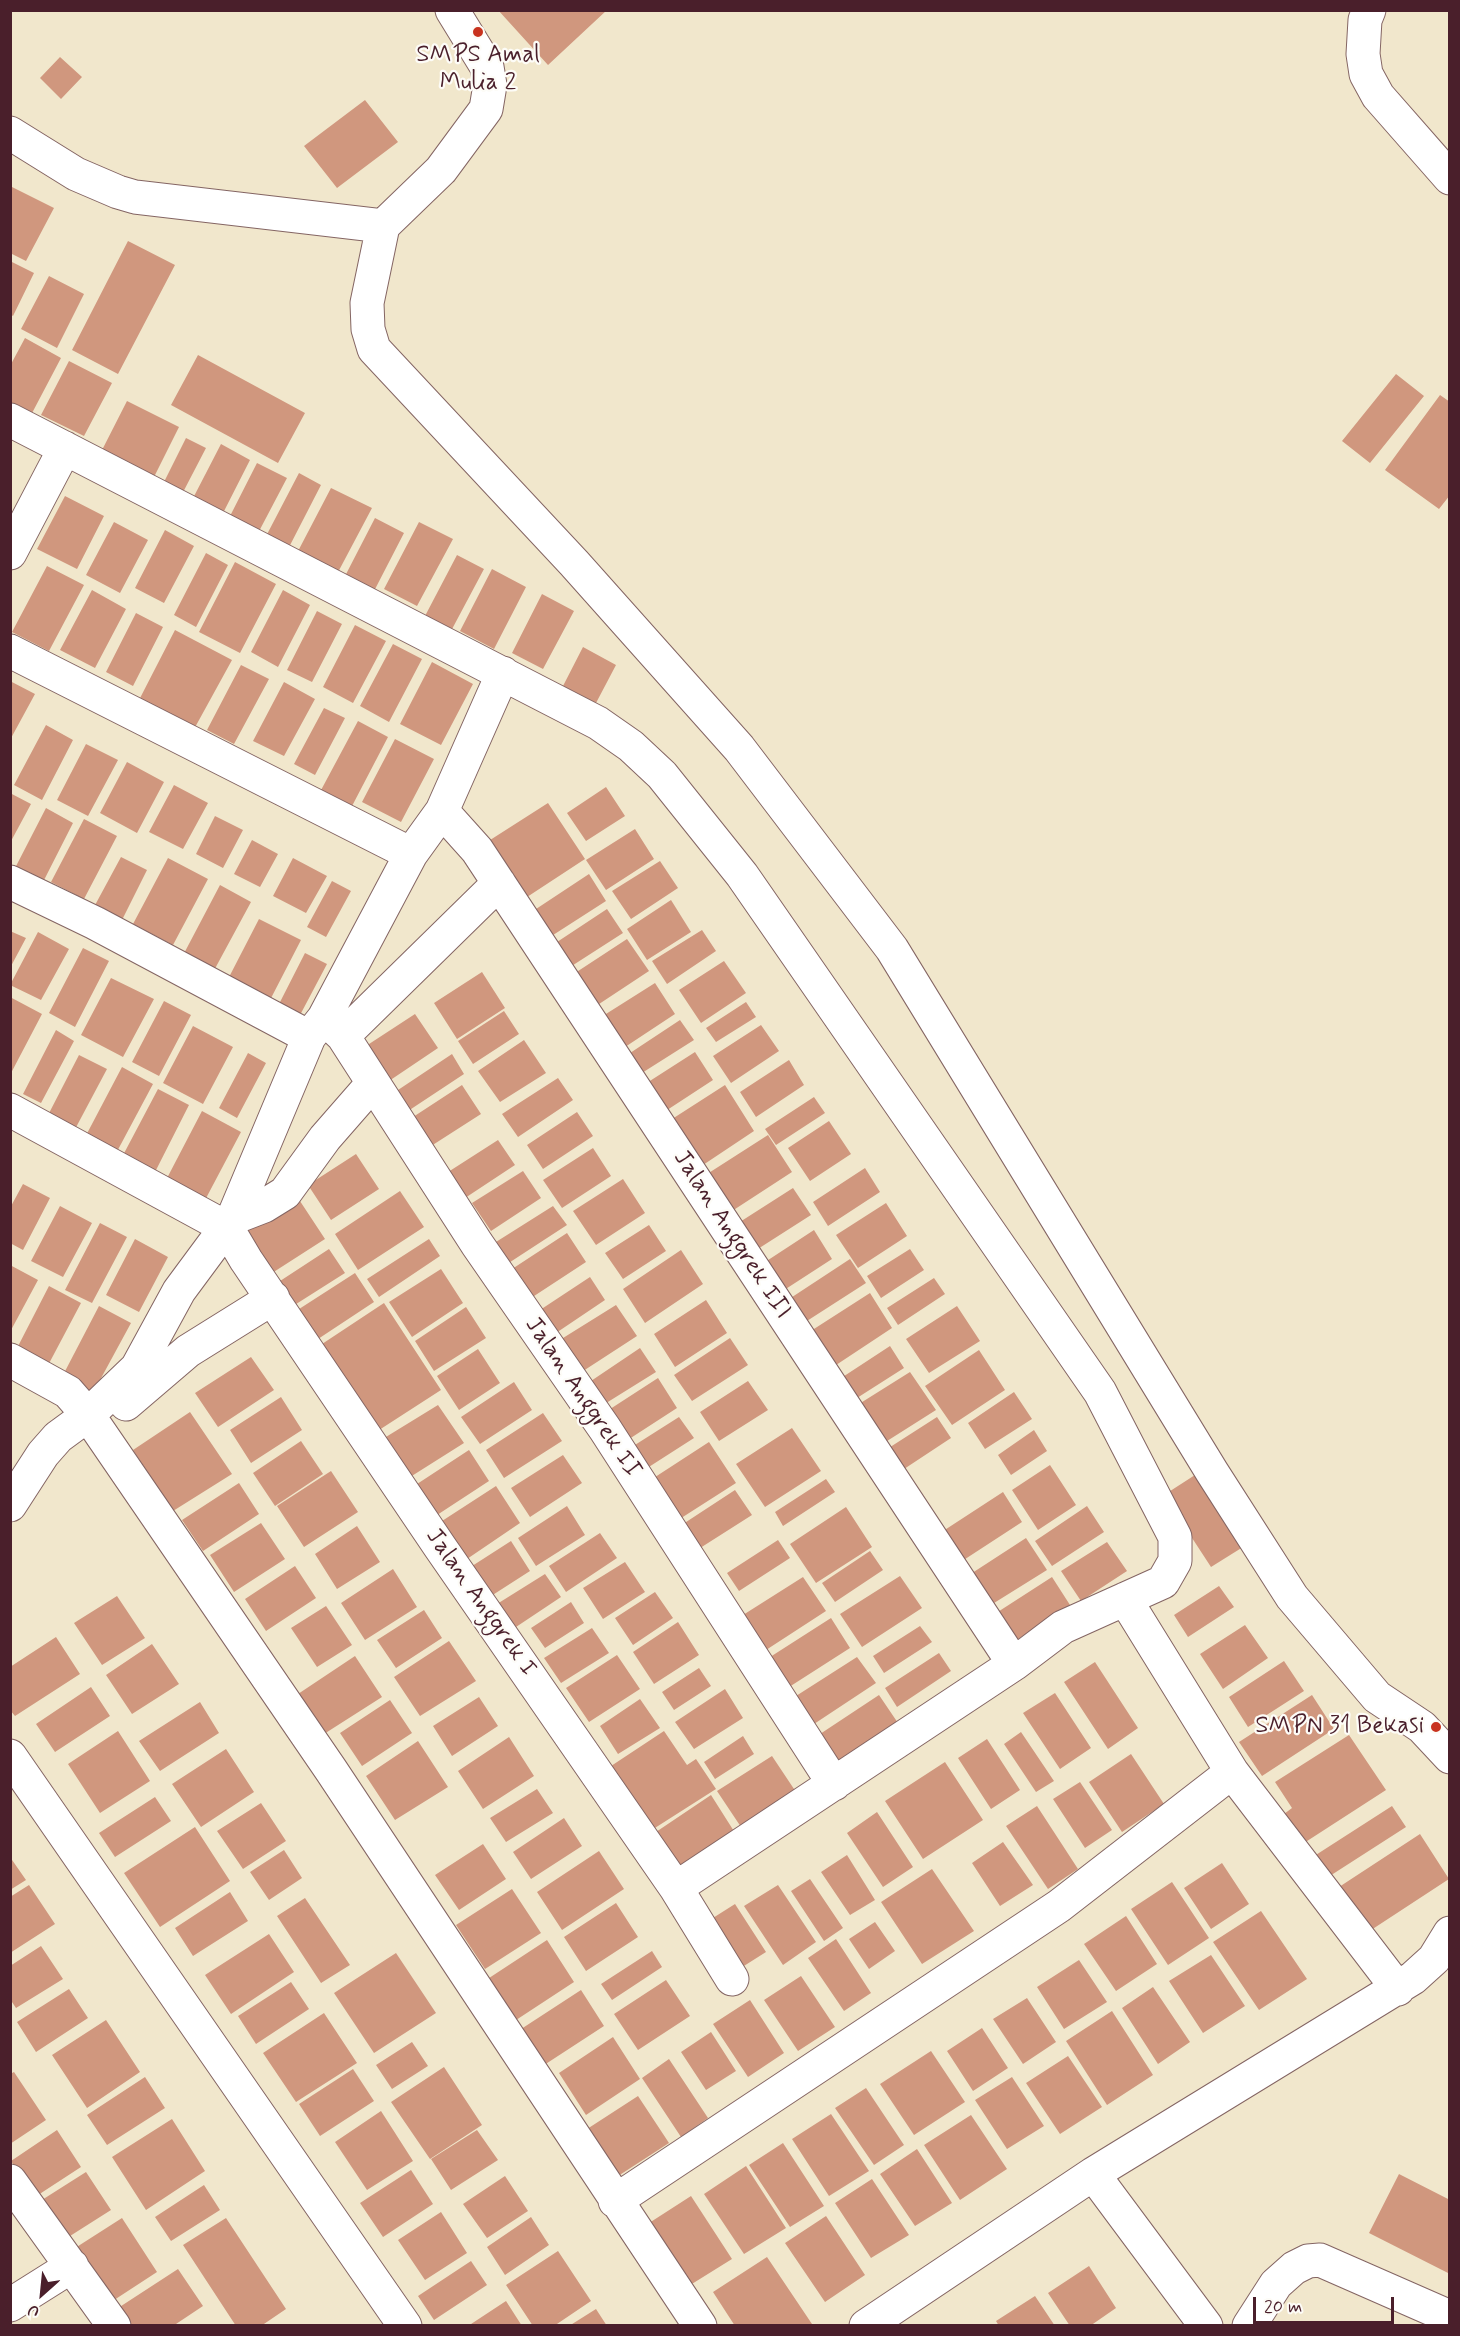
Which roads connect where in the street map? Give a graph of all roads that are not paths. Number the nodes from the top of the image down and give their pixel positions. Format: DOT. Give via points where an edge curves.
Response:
graph roads {
  1 [pos="452,10"];
  2 [pos="1370,10"];
  3 [pos="10,133"];
  4 [pos="1449,178"];
  5 [pos="383,226"];
  6 [pos="10,420"];
  7 [pos="65,448"];
  8 [pos="10,553"];
  9 [pos="10,651"];
  10 [pos="503,673"];
  11 [pos="442,812"];
  12 [pos="411,854"];
  13 [pos="10,882"];
  14 [pos="499,883"];
  15 [pos="325,1031"];
  16 [pos="373,1083"];
  17 [pos="10,1110"];
  18 [pos="230,1223"];
  19 [pos="273,1298"];
  20 [pos="10,1359"];
  21 [pos="92,1422"];
  22 [pos="10,1505"];
  23 [pos="1125,1599"];
  24 [pos="1014,1664"];
  25 [pos="10,1756"];
  26 [pos="1449,1757"];
  27 [pos="1232,1772"];
  28 [pos="834,1784"];
  29 [pos="676,1888"];
  30 [pos="1449,1933"];
  31 [pos="732,1979"];
  32 [pos="1398,1989"];
  33 [pos="1093,2174"];
  34 [pos="10,2181"];
  35 [pos="615,2201"];
  36 [pos="72,2266"];
  37 [pos="10,2304"];
  38 [pos="1449,2317"];
  39 [pos="114,2325"];
  40 [pos="405,2325"];
  41 [pos="700,2325"];
  42 [pos="866,2325"];
  43 [pos="1206,2325"];
  44 [pos="1249,2325"];
  1 -- 5 [label="street" via="487,66 490,85 486,109 441,170"];
  2 -- 4 [label="street" via="1365,20 1366,74 1386,105"];
  3 -- 5 [label="street" via="76,174 135,197"];
  5 -- 26 [label="street" via="367,303 374,349 740,748 892,949 1292,1598 1377,1697 1422,1727"];
  6 -- 7 [label="street"];
  7 -- 8 [label="street"];
  7 -- 10 [label="street"];
  9 -- 12 [label="street"];
  10 -- 11 [label="street"];
  10 -- 23 [label="street" via="598,723 631,746 674,788 742,875 1100,1392 1175,1537 1177,1548 1172,1570 1163,1582"];
  11 -- 12 [label="street"];
  11 -- 14 [label="street, Jalan Anggrek III" via="477,850"];
  12 -- 15 [label="street"];
  13 -- 15 [label="street"];
  14 -- 15 [label="street"];
  14 -- 24 [label="street, Jalan Anggrek III"];
  15 -- 16 [label="street, Jalan Anggrek II"];
  15 -- 18 [label="street"];
  16 -- 18 [label="street" via="325,1138 285,1193"];
  16 -- 28 [label="street, Jalan Anggrek II" via="477,1244 611,1438"];
  17 -- 18 [label="street"];
  18 -- 19 [label="street, Jalan Anggrek I"];
  18 -- 21 [label="street" via="179,1291 137,1368"];
  19 -- 21 [label="street" via="188,1351"];
  19 -- 29 [label="street, Jalan Anggrek I"];
  20 -- 21 [label="street" via="68,1392"];
  21 -- 22 [label="street" via="67,1429 47,1449"];
  21 -- 35 [label="street" via="331,1770"];
  23 -- 24 [label="street" via="1063,1627"];
  23 -- 27 [label="street"];
  24 -- 28 [label="street"];
  25 -- 40 [label="street"];
  27 -- 32 [label="street"];
  27 -- 35 [label="street" via="1059,1906"];
  28 -- 29 [label="street"];
  29 -- 31 [label="street, Jalan Anggrek I"];
  30 -- 32 [label="street" via="1428,1967"];
  32 -- 33 [label="street"];
  33 -- 42 [label="street"];
  33 -- 43 [label="street"];
  34 -- 36 [label="street"];
  35 -- 41 [label="street"];
  36 -- 37 [label="street"];
  36 -- 39 [label="street"];
  38 -- 44 [label="street" via="1320,2260 1294,2268 1276,2284"];
}
